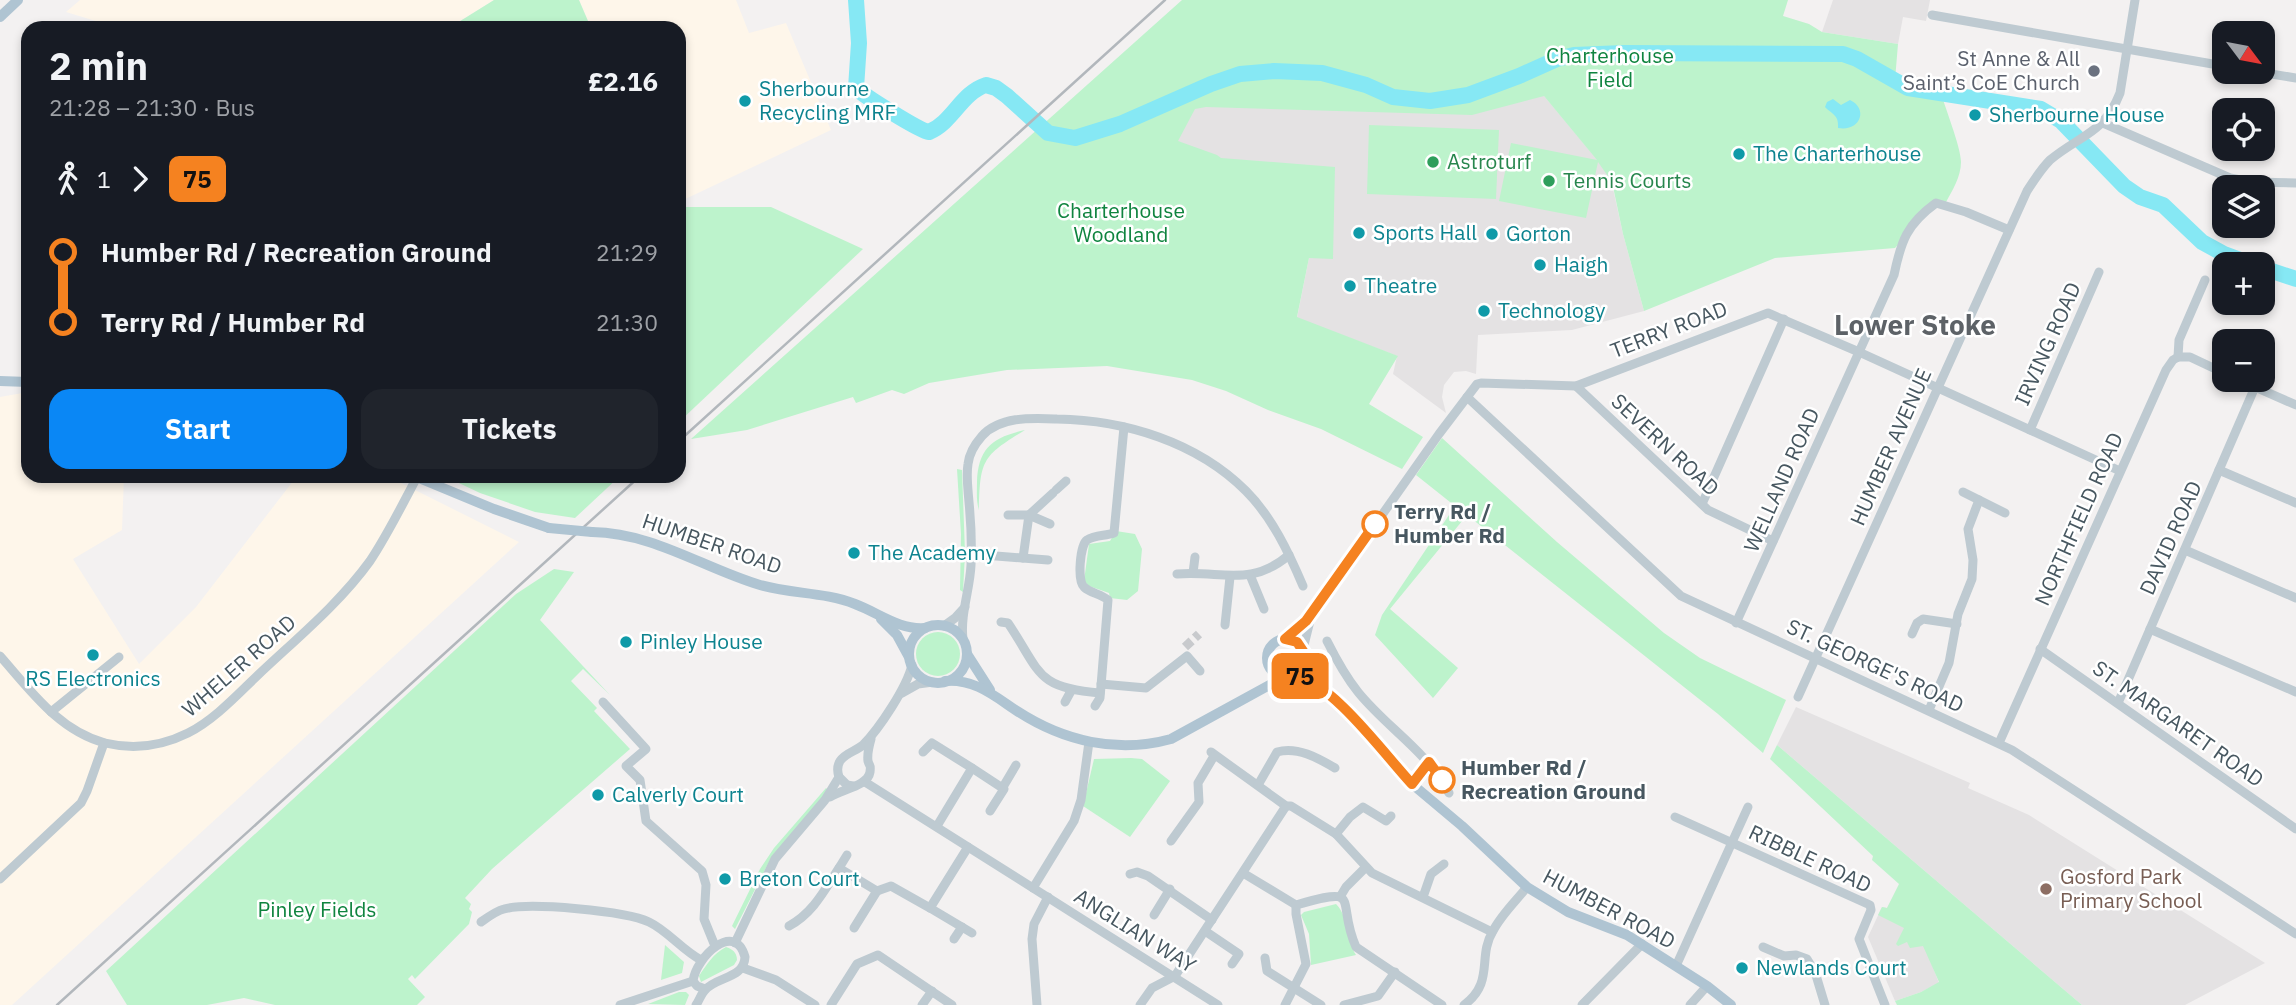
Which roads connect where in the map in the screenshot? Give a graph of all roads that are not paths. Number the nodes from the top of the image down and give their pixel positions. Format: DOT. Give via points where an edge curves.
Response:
graph roads {
  1 [pos="18,0"];
  2 [pos="2135,0"];
  3 [pos="1932,15"];
  4 [pos="0,17"];
  5 [pos="2127,48"];
  6 [pos="2212,64"];
  7 [pos="2275,75"];
  8 [pos="2296,78"];
  9 [pos="2103,123"];
  10 [pos="2296,183"];
  11 [pos="2009,230"];
  12 [pos="2099,272"];
  13 [pos="2205,280"];
  14 [pos="1784,318"];
  15 [pos="1860,352"];
  16 [pos="2178,357"];
  17 [pos="2212,368"];
  18 [pos="0,381"];
  19 [pos="21,382"];
  20 [pos="1576,386"];
  21 [pos="1937,388"];
  22 [pos="2253,392"];
  23 [pos="2266,392"];
  24 [pos="1467,397"];
  25 [pos="2296,405"];
  26 [pos="1124,427"];
  27 [pos="2030,430"];
  28 [pos="2219,470"];
  29 [pos="2120,471"];
  30 [pos="1066,481"];
  31 [pos="413,483"];
  32 [pos="431,483"];
  33 [pos="1963,492"];
  34 [pos="1979,500"];
  35 [pos="1702,503"];
  36 [pos="2296,503"];
  37 [pos="2005,513"];
  38 [pos="1008,515"];
  39 [pos="1029,515"];
  40 [pos="1050,524"];
  41 [pos="1773,541"];
  42 [pos="2185,550"];
  43 [pos="971,554"];
  44 [pos="1289,555"];
  45 [pos="1195,557"];
  46 [pos="1023,558"];
  47 [pos="1048,561"];
  48 [pos="1193,573"];
  49 [pos="1177,574"];
  50 [pos="1250,575"];
  51 [pos="1230,577"];
  52 [pos="1303,586"];
  53 [pos="2296,597"];
  54 [pos="966,606"];
  55 [pos="1264,609"];
  56 [pos="1315,610"];
  57 [pos="877,615"];
  58 [pos="1000,622"];
  59 [pos="1736,623"];
  60 [pos="1957,624"];
  61 [pos="1225,625"];
  62 [pos="944,626"];
  63 [pos="925,628"];
  64 [pos="2150,629"];
  65 [pos="1912,634"];
  66 [pos="963,639"];
  67 [pos="1285,639"];
  68 [pos="1327,642"];
  69 [pos="2040,649"];
  70 [pos="1333,653"];
  71 [pos="967,654"];
  72 [pos="1305,654"];
  73 [pos="0,656"];
  74 [pos="119,657"];
  75 [pos="1815,658"];
  76 [pos="1320,661"];
  77 [pos="911,662"];
  78 [pos="1268,664"];
  79 [pos="1200,671"];
  80 [pos="1289,676"];
  81 [pos="945,681"];
  82 [pos="933,682"];
  83 [pos="1101,689"];
  84 [pos="1071,691"];
  85 [pos="2296,692"];
  86 [pos="994,695"];
  87 [pos="1247,696"];
  88 [pos="898,697"];
  89 [pos="1798,697"];
  90 [pos="1335,699"];
  91 [pos="603,702"];
  92 [pos="1065,702"];
  93 [pos="2119,703"];
  94 [pos="1095,706"];
  95 [pos="1929,710"];
  96 [pos="51,712"];
  97 [pos="874,731"];
  98 [pos="1089,742"];
  99 [pos="104,743"];
  100 [pos="1999,743"];
  101 [pos="923,752"];
  102 [pos="852,753"];
  103 [pos="868,761"];
  104 [pos="1429,762"];
  105 [pos="1016,765"];
  106 [pos="972,768"];
  107 [pos="1335,768"];
  108 [pos="839,777"];
  109 [pos="865,782"];
  110 [pos="1412,784"];
  111 [pos="1258,785"];
  112 [pos="853,786"];
  113 [pos="1003,787"];
  114 [pos="1449,793"];
  115 [pos="825,800"];
  116 [pos="1286,806"];
  117 [pos="1748,807"];
  118 [pos="990,811"];
  119 [pos="1391,816"];
  120 [pos="1675,817"];
  121 [pos="937,826"];
  122 [pos="2296,829"];
  123 [pos="1336,834"];
  124 [pos="1171,841"];
  125 [pos="1732,841"];
  126 [pos="968,847"];
  127 [pos="846,855"];
  128 [pos="1444,864"];
  129 [pos="839,868"];
  130 [pos="1365,868"];
  131 [pos="1243,873"];
  132 [pos="1130,874"];
  133 [pos="0,879"];
  134 [pos="1527,887"];
  135 [pos="1032,888"];
  136 [pos="1170,889"];
  137 [pos="877,891"];
  138 [pos="1340,897"];
  139 [pos="1423,897"];
  140 [pos="1048,898"];
  141 [pos="1296,905"];
  142 [pos="930,908"];
  143 [pos="1154,915"];
  144 [pos="1212,920"];
  145 [pos="481,922"];
  146 [pos="789,926"];
  147 [pos="962,927"];
  148 [pos="854,928"];
  149 [pos="1205,931"];
  150 [pos="1492,932"];
  151 [pos="972,933"];
  152 [pos="2296,933"];
  153 [pos="954,939"];
  154 [pos="734,943"];
  155 [pos="1642,944"];
  156 [pos="715,946"];
  157 [pos="1763,947"];
  158 [pos="1265,958"];
  159 [pos="701,960"];
  160 [pos="1232,964"];
  161 [pos="1676,966"];
  162 [pos="743,968"];
  163 [pos="1395,972"];
  164 [pos="1175,976"];
  165 [pos="693,981"];
  166 [pos="1707,986"];
  167 [pos="705,989"];
  168 [pos="1295,989"];
  169 [pos="932,991"];
  170 [pos="810,1004"];
  171 [pos="620,1005"];
  172 [pos="696,1005"];
  173 [pos="831,1005"];
  174 [pos="922,1005"];
  175 [pos="953,1005"];
  176 [pos="1037,1005"];
  177 [pos="1140,1005"];
  178 [pos="1218,1005"];
  179 [pos="1285,1005"];
  180 [pos="1321,1005"];
  181 [pos="1344,1005"];
  182 [pos="1442,1005"];
  183 [pos="1464,1005"];
  184 [pos="1582,1005"];
  185 [pos="1690,1005"];
  186 [pos="1731,1005"];
  187 [pos="1825,1005"];
  188 [pos="1885,1005"];
  1 -- 4 [label="main road"];
  2 -- 5 [label="street"];
  3 -- 5 [label="street"];
  5 -- 6 [label="street"];
  5 -- 9 [label="street" via="2120,93"];
  7 -- 8 [label="street"];
  9 -- 10 [label="street" via="2231,178"];
  9 -- 11 [label="street, HUMBER AVENUE" via="2037,175"];
  11 -- 15 [label="street, WELLAND ROAD" via="1936,203 1915,220 1899,248 1894,275"];
  11 -- 21 [label="street, HUMBER AVENUE"];
  12 -- 27 [label="street, IRVING ROAD"];
  13 -- 16 [label="street, NORTHFIELD ROAD" via="2179,340"];
  14 -- 15 [label="street, TERRY ROAD"];
  14 -- 20 [label="street, TERRY ROAD" via="1768,313"];
  14 -- 35 [label="street"];
  15 -- 21 [label="street, TERRY ROAD"];
  15 -- 41 [label="street, WELLAND ROAD"];
  16 -- 17 [label="street"];
  16 -- 29 [label="street, NORTHFIELD ROAD" via="2166,370"];
  18 -- 19 [label="main road"];
  20 -- 24 [label="street, TERRY ROAD" via="1481,383"];
  20 -- 35 [label="street, SEVERN ROAD"];
  21 -- 27 [label="street, TERRY ROAD"];
  21 -- 75 [label="street, HUMBER AVENUE"];
  22 -- 28 [label="street, DAVID ROAD"];
  23 -- 25 [label="street"];
  24 -- 56 [label="street, TERRY ROAD"];
  24 -- 59 [label="street, ST. GEORGE'S ROAD" via="1681,596"];
  26 -- 43 [label="street" via="1035,418 987,430 968,461"];
  26 -- 44 [label="street" via="1159,437 1215,465 1247,492"];
  26 -- 83 [label="street" via="1114,533 1088,539 1080,563 1084,588 1108,600"];
  27 -- 29 [label="street, TERRY ROAD"];
  28 -- 36 [label="street"];
  28 -- 42 [label="street, DAVID ROAD"];
  29 -- 69 [label="street, NORTHFIELD ROAD"];
  30 -- 39 [label="street"];
  31 -- 99 [label="street, WHELER ROAD" via="388,531 349,587 209,719 158,744 129,747"];
  32 -- 57 [label="main road, HUMBER ROAD, bridge" via="549,528 639,537 741,579 831,597"];
  33 -- 34 [label="street"];
  34 -- 37 [label="street"];
  34 -- 60 [label="street" via="1968,529 1973,570"];
  35 -- 41 [label="street, SEVERN ROAD"];
  38 -- 39 [label="street"];
  39 -- 40 [label="street"];
  39 -- 46 [label="street"];
  41 -- 59 [label="street, WELLAND ROAD"];
  42 -- 53 [label="street"];
  42 -- 64 [label="street, DAVID ROAD"];
  43 -- 46 [label="street"];
  43 -- 54 [label="street"];
  44 -- 50 [label="street"];
  44 -- 52 [label="street"];
  45 -- 48 [label="street"];
  46 -- 47 [label="street"];
  48 -- 49 [label="street"];
  48 -- 51 [label="street"];
  50 -- 51 [label="street"];
  50 -- 55 [label="street"];
  51 -- 61 [label="street"];
  54 -- 62 [label="street"];
  54 -- 66 [label="street"];
  56 -- 67 [label="street, TERRY ROAD"];
  56 -- 72 [label="street, TERRY ROAD" via="1305,634"];
  57 -- 63 [label="main road, HUMBER ROAD" via="911,629"];
  57 -- 77 [label="main road, HUMBER ROAD" via="897,635"];
  58 -- 84 [label="street" via="1008,623 1038,673"];
  59 -- 75 [label="street, ST. GEORGE'S ROAD"];
  60 -- 65 [label="street" via="1923,619"];
  60 -- 95 [label="street" via="1948,668"];
  62 -- 63 [label="main road"];
  62 -- 66 [label="main road"];
  63 -- 77 [label="main road" via="914,640"];
  64 -- 85 [label="street"];
  64 -- 93 [label="street, DAVID ROAD"];
  66 -- 71 [label="main road"];
  67 -- 72 [label="main road" via="1297,642"];
  67 -- 78 [label="main road" via="1270,649"];
  68 -- 70 [label="street"];
  69 -- 93 [label="street, ST. MARGARET ROAD"];
  69 -- 100 [label="street, NORTHFIELD ROAD"];
  70 -- 76 [label="street"];
  70 -- 104 [label="street" via="1359,694"];
  71 -- 81 [label="main road" via="958,675"];
  71 -- 86 [label="main road"];
  72 -- 80 [label="main road" via="1302,669"];
  72 -- 90 [label="main road, HUMBER ROAD"];
  73 -- 96 [label="street, WHELER ROAD"];
  74 -- 96 [label="street"];
  75 -- 89 [label="street, HUMBER AVENUE"];
  75 -- 95 [label="street, ST. GEORGE'S ROAD"];
  77 -- 82 [label="main road" via="919,676"];
  77 -- 88 [label="street"];
  78 -- 80 [label="main road" via="1275,673"];
  78 -- 87 [label="main road"];
  79 -- 83 [label="street" via="1186,651 1146,688"];
  80 -- 87 [label="main road"];
  80 -- 90 [label="main road, HUMBER ROAD" via="1307,679"];
  81 -- 82 [label="main road"];
  81 -- 86 [label="main road" via="969,682"];
  82 -- 88 [label="street" via="918,684"];
  83 -- 84 [label="street"];
  83 -- 94 [label="street"];
  84 -- 92 [label="street"];
  86 -- 98 [label="main road" via="1042,725"];
  87 -- 98 [label="main road" via="1171,739 1140,746"];
  88 -- 97 [label="street"];
  90 -- 110 [label="main road, HUMBER ROAD"];
  91 -- 156 [label="street" via="646,749 626,766 640,780 646,821 702,871 704,919"];
  93 -- 122 [label="street, ST. MARGARET ROAD"];
  95 -- 100 [label="street, ST. GEORGE'S ROAD"];
  96 -- 99 [label="street, WHELER ROAD" via="79,733"];
  97 -- 102 [label="street"];
  97 -- 103 [label="street"];
  98 -- 135 [label="street" via="1074,821"];
  99 -- 133 [label="street" via="81,803"];
  100 -- 152 [label="street, ST. GEORGE'S ROAD"];
  101 -- 106 [label="street" via="931,738"];
  102 -- 103 [label="street"];
  102 -- 108 [label="street" via="839,763"];
  103 -- 109 [label="street"];
  104 -- 110 [label="street"];
  104 -- 114 [label="street"];
  105 -- 113 [label="street"];
  106 -- 113 [label="street"];
  106 -- 121 [label="street"];
  107 -- 111 [label="street" via="1313,756 1284,750 1277,752"];
  108 -- 112 [label="street"];
  108 -- 115 [label="street"];
  109 -- 112 [label="street"];
  109 -- 121 [label="street"];
  110 -- 134 [label="main road, HUMBER ROAD"];
  111 -- 116 [label="street"];
  111 -- 124 [label="street" via="1213,754 1198,783 1199,802"];
  112 -- 115 [label="street"];
  113 -- 118 [label="street"];
  115 -- 154 [label="street" via="775,859"];
  116 -- 123 [label="street"];
  116 -- 131 [label="street"];
  117 -- 125 [label="street"];
  119 -- 123 [label="street" via="1382,820 1363,807"];
  120 -- 125 [label="street, RIBBLE ROAD"];
  121 -- 126 [label="street"];
  123 -- 130 [label="street"];
  125 -- 161 [label="street"];
  125 -- 188 [label="street, RIBBLE ROAD" via="1870,905 1859,939"];
  126 -- 135 [label="street, ANGLIAN WAY"];
  126 -- 142 [label="street"];
  127 -- 129 [label="street"];
  128 -- 139 [label="street" via="1431,874"];
  129 -- 137 [label="street"];
  129 -- 146 [label="street" via="811,910"];
  130 -- 138 [label="street"];
  130 -- 139 [label="street"];
  131 -- 141 [label="street"];
  131 -- 144 [label="street"];
  132 -- 136 [label="street" via="1148,876"];
  134 -- 150 [label="street"];
  134 -- 155 [label="main road, HUMBER ROAD" via="1568,912"];
  135 -- 140 [label="street, ANGLIAN WAY"];
  136 -- 143 [label="street"];
  136 -- 144 [label="street"];
  137 -- 142 [label="street" via="891,886"];
  137 -- 148 [label="street"];
  138 -- 141 [label="street"];
  138 -- 163 [label="street" via="1346,904 1356,947"];
  139 -- 150 [label="street"];
  140 -- 164 [label="street, ANGLIAN WAY"];
  140 -- 176 [label="street" via="1034,924 1032,939"];
  141 -- 168 [label="street" via="1306,964"];
  142 -- 147 [label="street"];
  144 -- 149 [label="street"];
  145 -- 159 [label="street" via="502,909 534,905 636,917 655,925"];
  147 -- 151 [label="street"];
  147 -- 153 [label="street"];
  149 -- 160 [label="street" via="1239,954"];
  149 -- 164 [label="street"];
  150 -- 183 [label="street" via="1483,982"];
  154 -- 156 [label="street"];
  154 -- 162 [label="street" via="744,951"];
  155 -- 161 [label="main road, HUMBER ROAD"];
  155 -- 184 [label="street"];
  156 -- 159 [label="street"];
  157 -- 187 [label="street" via="1784,957 1807,959"];
  158 -- 168 [label="street" via="1267,971"];
  159 -- 165 [label="street"];
  161 -- 166 [label="main road, HUMBER ROAD"];
  162 -- 167 [label="street"];
  162 -- 170 [label="street" via="776,980"];
  163 -- 181 [label="street" via="1378,996"];
  163 -- 182 [label="street"];
  164 -- 177 [label="street" via="1152,988"];
  164 -- 178 [label="street, ANGLIAN WAY"];
  165 -- 167 [label="street"];
  165 -- 171 [label="street"];
  166 -- 185 [label="street"];
  166 -- 186 [label="main road, HUMBER ROAD"];
  167 -- 172 [label="street"];
  168 -- 179 [label="street"];
  168 -- 180 [label="street"];
  169 -- 173 [label="street" via="878,955 857,964"];
  169 -- 174 [label="street"];
  169 -- 175 [label="street"];
}
